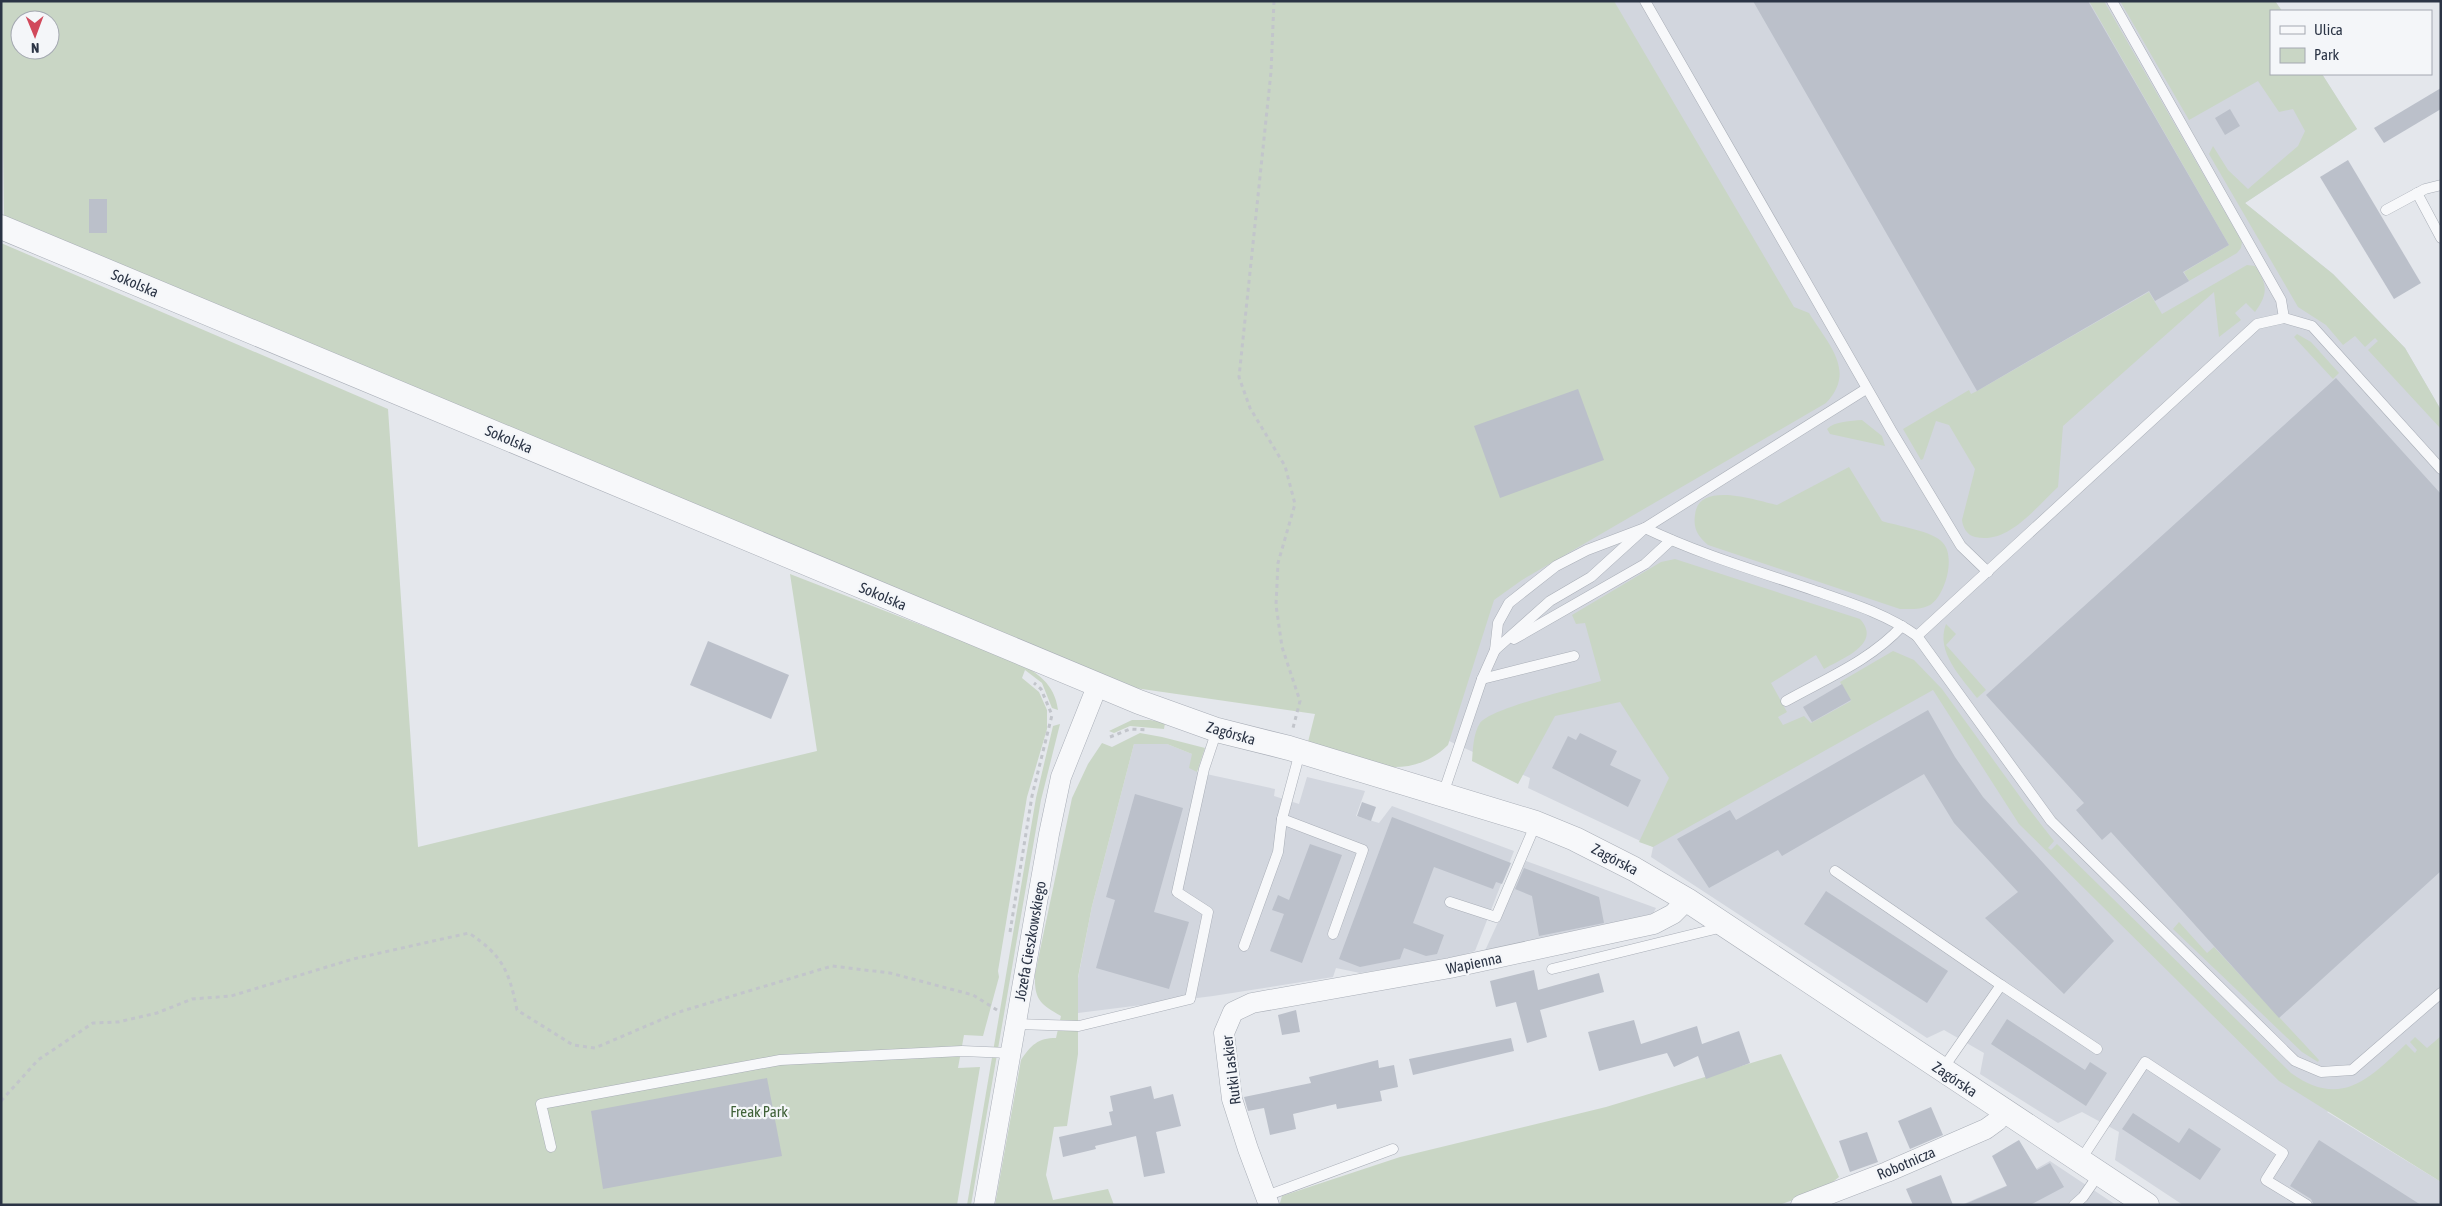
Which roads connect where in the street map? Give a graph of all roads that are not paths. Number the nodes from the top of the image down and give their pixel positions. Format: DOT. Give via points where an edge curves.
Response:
graph roads {
  1 [pos="1645,1"];
  2 [pos="2112,1"];
  3 [pos="2441,185"];
  4 [pos="2416,193"];
  5 [pos="2386,210"];
  6 [pos="1,227"];
  7 [pos="2441,238"];
  8 [pos="2284,318"];
  9 [pos="1866,389"];
  10 [pos="2441,469"];
  11 [pos="1645,528"];
  12 [pos="1671,540"];
  13 [pos="1988,572"];
  14 [pos="1902,626"];
  15 [pos="1916,636"];
  16 [pos="1496,650"];
  17 [pos="1024,654"];
  18 [pos="1574,656"];
  19 [pos="1482,679"];
  20 [pos="1098,684"];
  21 [pos="1786,701"];
  22 [pos="1217,730"];
  23 [pos="1295,750"];
  24 [pos="1444,794"];
  25 [pos="1282,819"];
  26 [pos="1536,822"];
  27 [pos="1835,870"];
  28 [pos="1687,900"];
  29 [pos="1450,902"];
  30 [pos="1726,926"];
  31 [pos="1333,934"];
  32 [pos="1244,946"];
  33 [pos="1552,969"];
  34 [pos="2001,985"];
  35 [pos="2441,993"];
  36 [pos="1252,1003"];
  37 [pos="1015,1024"];
  38 [pos="2097,1049"];
  39 [pos="1010,1052"];
  40 [pos="1942,1070"];
  41 [pos="2004,1112"];
  42 [pos="551,1147"];
  43 [pos="1393,1149"];
  44 [pos="2080,1161"];
  45 [pos="2100,1174"];
  46 [pos="1267,1200"];
  47 [pos="984,1205"];
  48 [pos="1801,1205"];
  49 [pos="2074,1205"];
  50 [pos="2147,1205"];
  51 [pos="2307,1205"];
  1 -- 9 [label="lane"];
  2 -- 8 [label="lane" via="2281,300"];
  3 -- 4 [label="lane"];
  4 -- 5 [label="lane"];
  4 -- 7 [label="lane"];
  6 -- 17 [label="street, Sokolska"];
  8 -- 10 [label="lane" via="2312,326"];
  8 -- 13 [label="lane" via="2257,324"];
  9 -- 11 [label="lane"];
  9 -- 13 [label="lane" via="1960,546"];
  11 -- 12 [label="lane"];
  11 -- 16 [label="lane" via="1591,577 1550,601"];
  11 -- 16 [label="lane" via="1587,550 1556,566 1516,597 1498,623"];
  12 -- 14 [label="lane" via="1850,603"];
  12 -- 16 [label="lane" via="1645,564"];
  13 -- 15 [label="lane"];
  14 -- 15 [label="lane"];
  14 -- 21 [label="lane" via="1872,654"];
  15 -- 35 [label="lane" via="2051,822 2294,1061 2321,1072 2352,1070"];
  16 -- 19 [label="lane"];
  17 -- 20 [label="street, Zagórska"];
  18 -- 19 [label="lane"];
  19 -- 24 [label="lane"];
  20 -- 22 [label="street, Zagórska" via="1176,717"];
  20 -- 37 [label="street, Józefa Cieszkowskiego" via="1061,777"];
  22 -- 23 [label="street, Zagórska"];
  22 -- 37 [label="lane" via="1204,769 1178,892 1208,912 1190,999 1079,1026"];
  23 -- 24 [label="street, Zagórska"];
  23 -- 25 [label="lane"];
  24 -- 26 [label="street, Zagórska"];
  25 -- 31 [label="lane" via="1363,850"];
  25 -- 32 [label="lane" via="1278,852"];
  26 -- 28 [label="street, Zagórska" via="1634,869"];
  26 -- 29 [label="lane" via="1496,917"];
  27 -- 34 [label="lane"];
  28 -- 30 [label="street, Zagórska"];
  28 -- 36 [label="street, Wapienna" via="1674,914 1654,924 1450,968"];
  30 -- 33 [label="lane"];
  30 -- 40 [label="street, Zagórska"];
  34 -- 38 [label="lane"];
  34 -- 40 [label="lane"];
  36 -- 46 [label="street, Rutki Laskier" via="1233,1012 1224,1033 1232,1099"];
  37 -- 39 [label="street, Józefa Cieszkowskiego"];
  39 -- 42 [label="lane" via="780,1060 541,1104"];
  39 -- 47 [label="street, Józefa Cieszkowskiego"];
  40 -- 41 [label="street, Zagórska"];
  41 -- 44 [label="street, Zagórska"];
  41 -- 48 [label="street, Robotnicza" via="1986,1129"];
  43 -- 46 [label="lane"];
  44 -- 45 [label="street, Zagórska"];
  44 -- 51 [label="lane" via="2145,1062 2283,1153 2266,1180"];
  45 -- 49 [label="lane"];
  45 -- 50 [label="street, Zagórska"];
}
